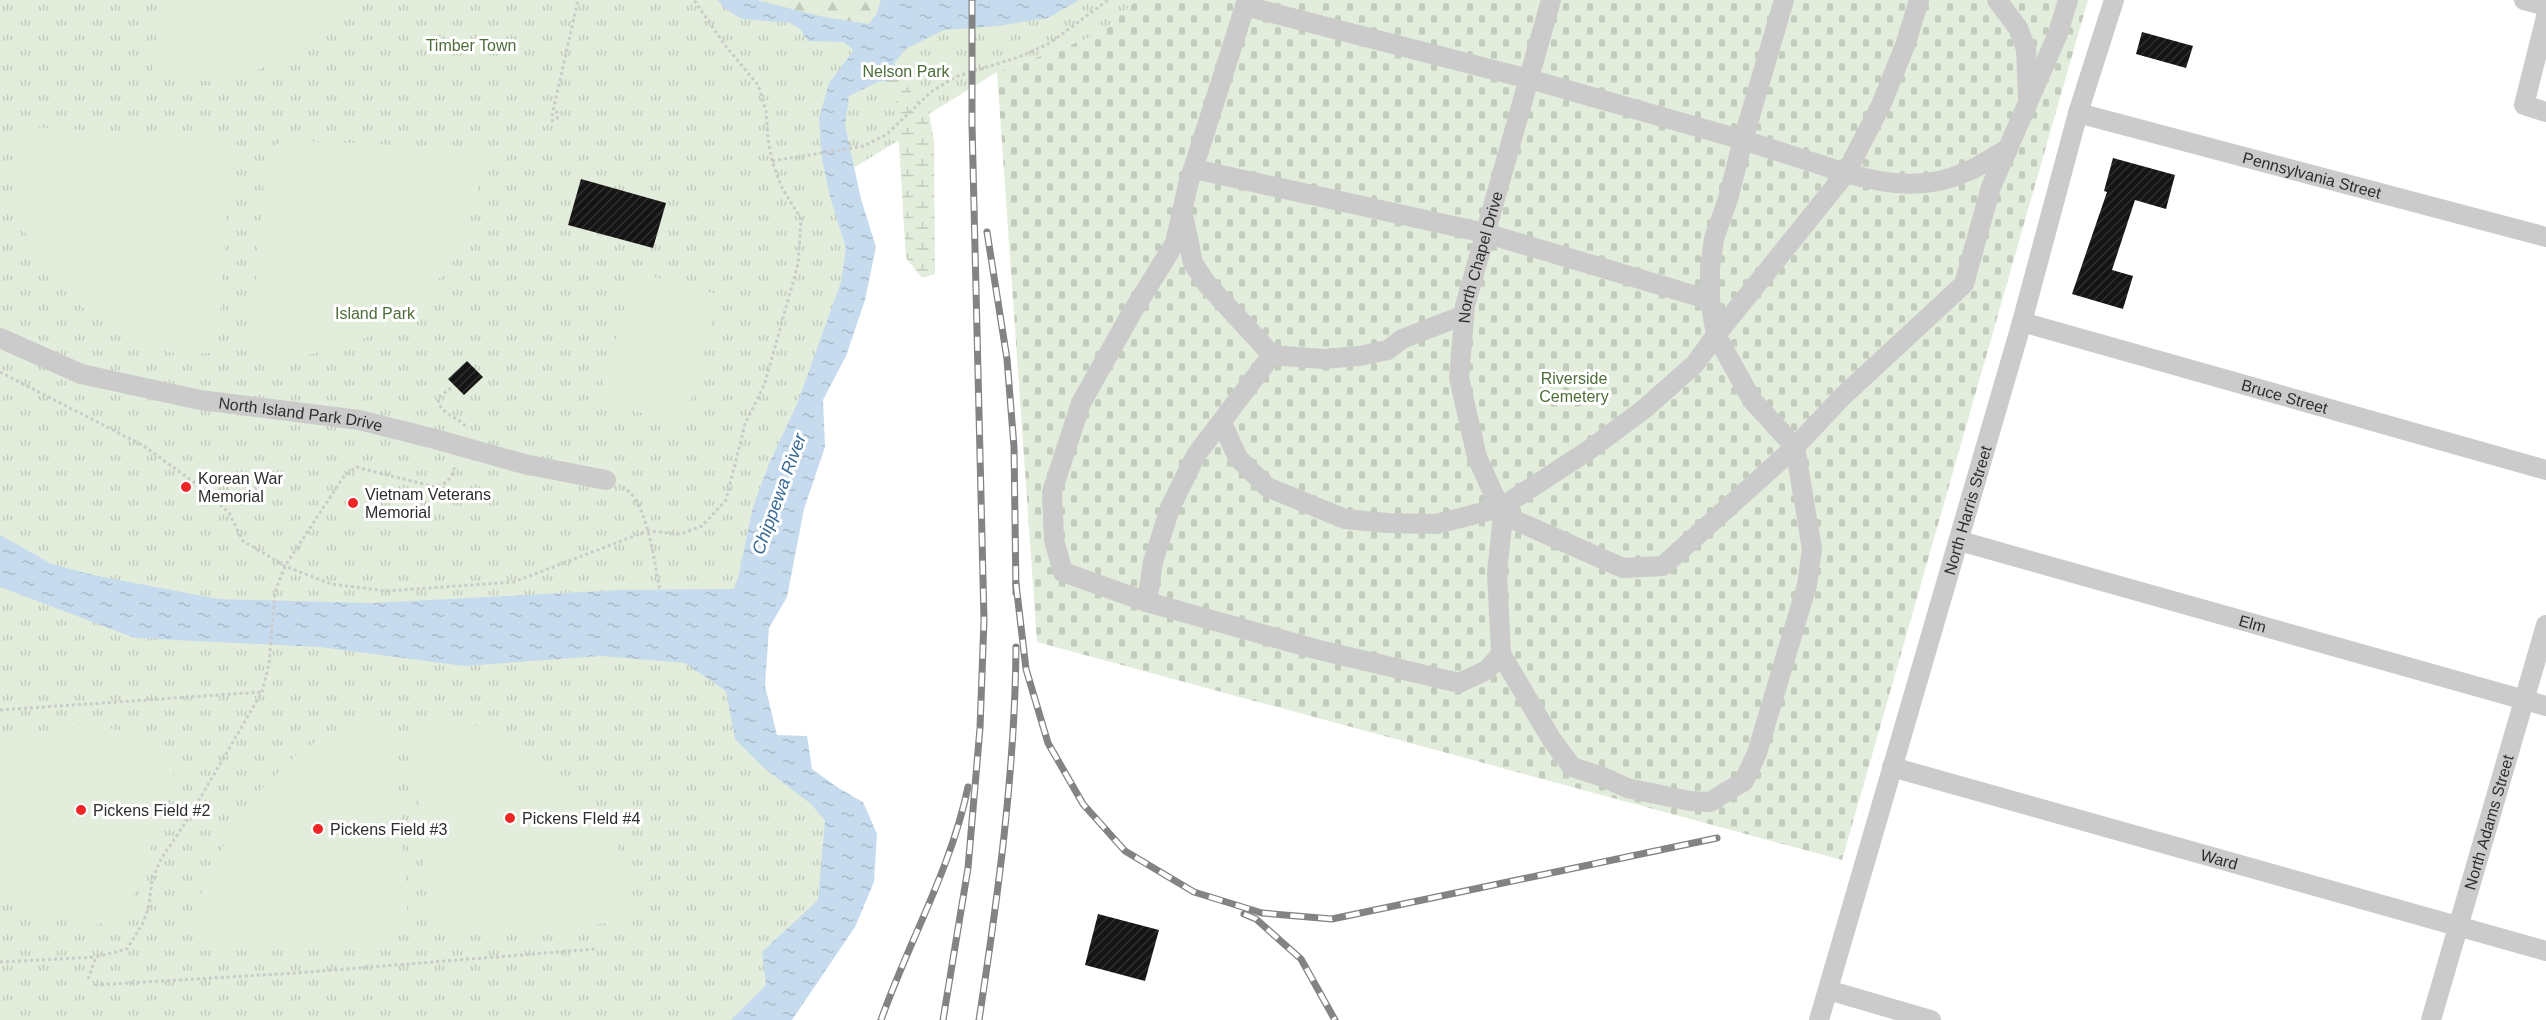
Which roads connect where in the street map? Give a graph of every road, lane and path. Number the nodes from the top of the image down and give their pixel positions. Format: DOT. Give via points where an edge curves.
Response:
graph roads {
  1 [pos="578,0"];
  2 [pos="694,0"];
  3 [pos="1108,0"];
  4 [pos="1551,0"];
  5 [pos="1784,0"];
  6 [pos="1919,0"];
  7 [pos="1997,0"];
  8 [pos="2068,0"];
  9 [pos="2114,0"];
  10 [pos="2524,0"];
  11 [pos="1246,3"];
  12 [pos="2546,6"];
  13 [pos="2546,17"];
  14 [pos="1528,79"];
  15 [pos="2028,101"];
  16 [pos="554,109"];
  17 [pos="2546,112"];
  18 [pos="2078,113"];
  19 [pos="552,116"];
  20 [pos="551,121"];
  21 [pos="1743,140"];
  22 [pos="2008,149"];
  23 [pos="772,161"];
  24 [pos="1194,169"];
  25 [pos="1846,173"];
  26 [pos="1182,210"];
  27 [pos="1485,233"];
  28 [pos="2546,237"];
  29 [pos="1710,300"];
  30 [pos="1464,315"];
  31 [pos="2022,322"];
  32 [pos="1716,335"];
  33 [pos="0,338"];
  34 [pos="1272,355"];
  35 [pos="0,372"];
  36 [pos="1222,423"];
  37 [pos="1795,447"];
  38 [pos="2546,470"];
  39 [pos="345,476"];
  40 [pos="606,480"];
  41 [pos="1502,512"];
  42 [pos="647,531"];
  43 [pos="1960,541"];
  44 [pos="285,566"];
  45 [pos="660,590"];
  46 [pos="1147,603"];
  47 [pos="2546,624"];
  48 [pos="1502,654"];
  49 [pos="262,692"];
  50 [pos="2524,700"];
  51 [pos="2546,706"];
  52 [pos="0,710"];
  53 [pos="1892,767"];
  54 [pos="2459,926"];
  55 [pos="595,949"];
  56 [pos="2546,951"];
  57 [pos="96,957"];
  58 [pos="0,962"];
  59 [pos="88,980"];
  60 [pos="95,985"];
  61 [pos="1828,990"];
  62 [pos="1819,1020"];
  63 [pos="1931,1020"];
  64 [pos="2431,1020"];
  1 -- 16 [label="path"];
  2 -- 23 [label="path" via="758,85 766,111"];
  3 -- 23 [label="path" via="1050,43 955,77 931,92 887,134 864,146"];
  4 -- 14 [label="street, North Chapel Drive"];
  5 -- 21 [label="street"];
  6 -- 25 [label="street" via="1881,105"];
  7 -- 15 [label="street" via="2018,28 2026,50"];
  8 -- 15 [label="street" via="2057,36"];
  9 -- 18 [label="street, North Harris Street"];
  10 -- 12 [label="street"];
  11 -- 14 [label="street"];
  11 -- 24 [label="street"];
  13 -- 17 [label="street" via="2524,105"];
  14 -- 21 [label="street"];
  14 -- 27 [label="street, North Chapel Drive"];
  15 -- 22 [label="street"];
  16 -- 19 [label="path"];
  16 -- 20 [label="path" via="557,119"];
  18 -- 28 [label="street, Pennsylvania Street"];
  18 -- 31 [label="street, North Harris Street"];
  21 -- 25 [label="street"];
  21 -- 29 [label="street" via="1714,239"];
  22 -- 25 [label="street" via="1968,172 1936,183 1886,183"];
  22 -- 37 [label="street" via="1991,187 1964,284 1842,397"];
  23 -- 42 [label="path" via="781,186 801,219 798,264 765,383 745,424 726,500 702,526 680,534"];
  24 -- 26 [label="street"];
  24 -- 27 [label="street"];
  25 -- 32 [label="street"];
  26 -- 34 [label="street" via="1193,262 1206,283"];
  26 -- 46 [label="street" via="1175,243 1081,403 1052,492 1054,540 1063,572"];
  27 -- 29 [label="street"];
  27 -- 30 [label="street, North Chapel Drive"];
  29 -- 32 [label="street"];
  30 -- 34 [label="street" via="1402,339 1388,350 1369,354 1323,359"];
  30 -- 41 [label="street, North Chapel Drive" via="1460,378 1477,457"];
  31 -- 38 [label="street, Bruce Street"];
  31 -- 43 [label="street, North Harris Street"];
  32 -- 37 [label="street" via="1752,400"];
  32 -- 41 [label="street" via="1695,364 1643,410"];
  33 -- 40 [label="street, North Island Park Drive" via="81,374 200,400 359,420 524,464"];
  34 -- 36 [label="street"];
  35 -- 44 [label="path" via="144,446 206,491 229,513 243,541"];
  36 -- 41 [label="street" via="1238,458 1267,487 1345,519 1437,524"];
  36 -- 46 [label="street" via="1196,455 1170,508 1153,562"];
  37 -- 41 [label="street" via="1663,566 1623,568"];
  37 -- 48 [label="street" via="1812,549 1807,585 1757,753 1744,781 1710,801 1690,801 1627,788 1572,767"];
  39 -- 44 [label="path"];
  40 -- 42 [label="path" via="627,489 640,504"];
  41 -- 48 [label="street" via="1497,573"];
  42 -- 44 [label="path" via="514,582 387,591 330,584"];
  42 -- 45 [label="path"];
  43 -- 50 [label="street, Elm"];
  43 -- 53 [label="street, North Harris Street"];
  44 -- 49 [label="path" via="275,592 269,664"];
  46 -- 48 [label="street" via="1459,683 1487,670"];
  47 -- 50 [label="street, North Adams Street"];
  49 -- 52 [label="path"];
  49 -- 57 [label="path" via="161,859 152,880 149,906 127,949"];
  50 -- 51 [label="street, Elm"];
  50 -- 54 [label="street, North Adams Street"];
  53 -- 54 [label="street, Ward"];
  53 -- 61 [label="street, North Harris Street"];
  54 -- 56 [label="street, Ward"];
  54 -- 64 [label="street, North Adams Street"];
  55 -- 60 [label="path"];
  57 -- 58 [label="path"];
  57 -- 59 [label="path"];
  61 -- 62 [label="street, North Harris Street"];
  61 -- 63 [label="street"];
}
